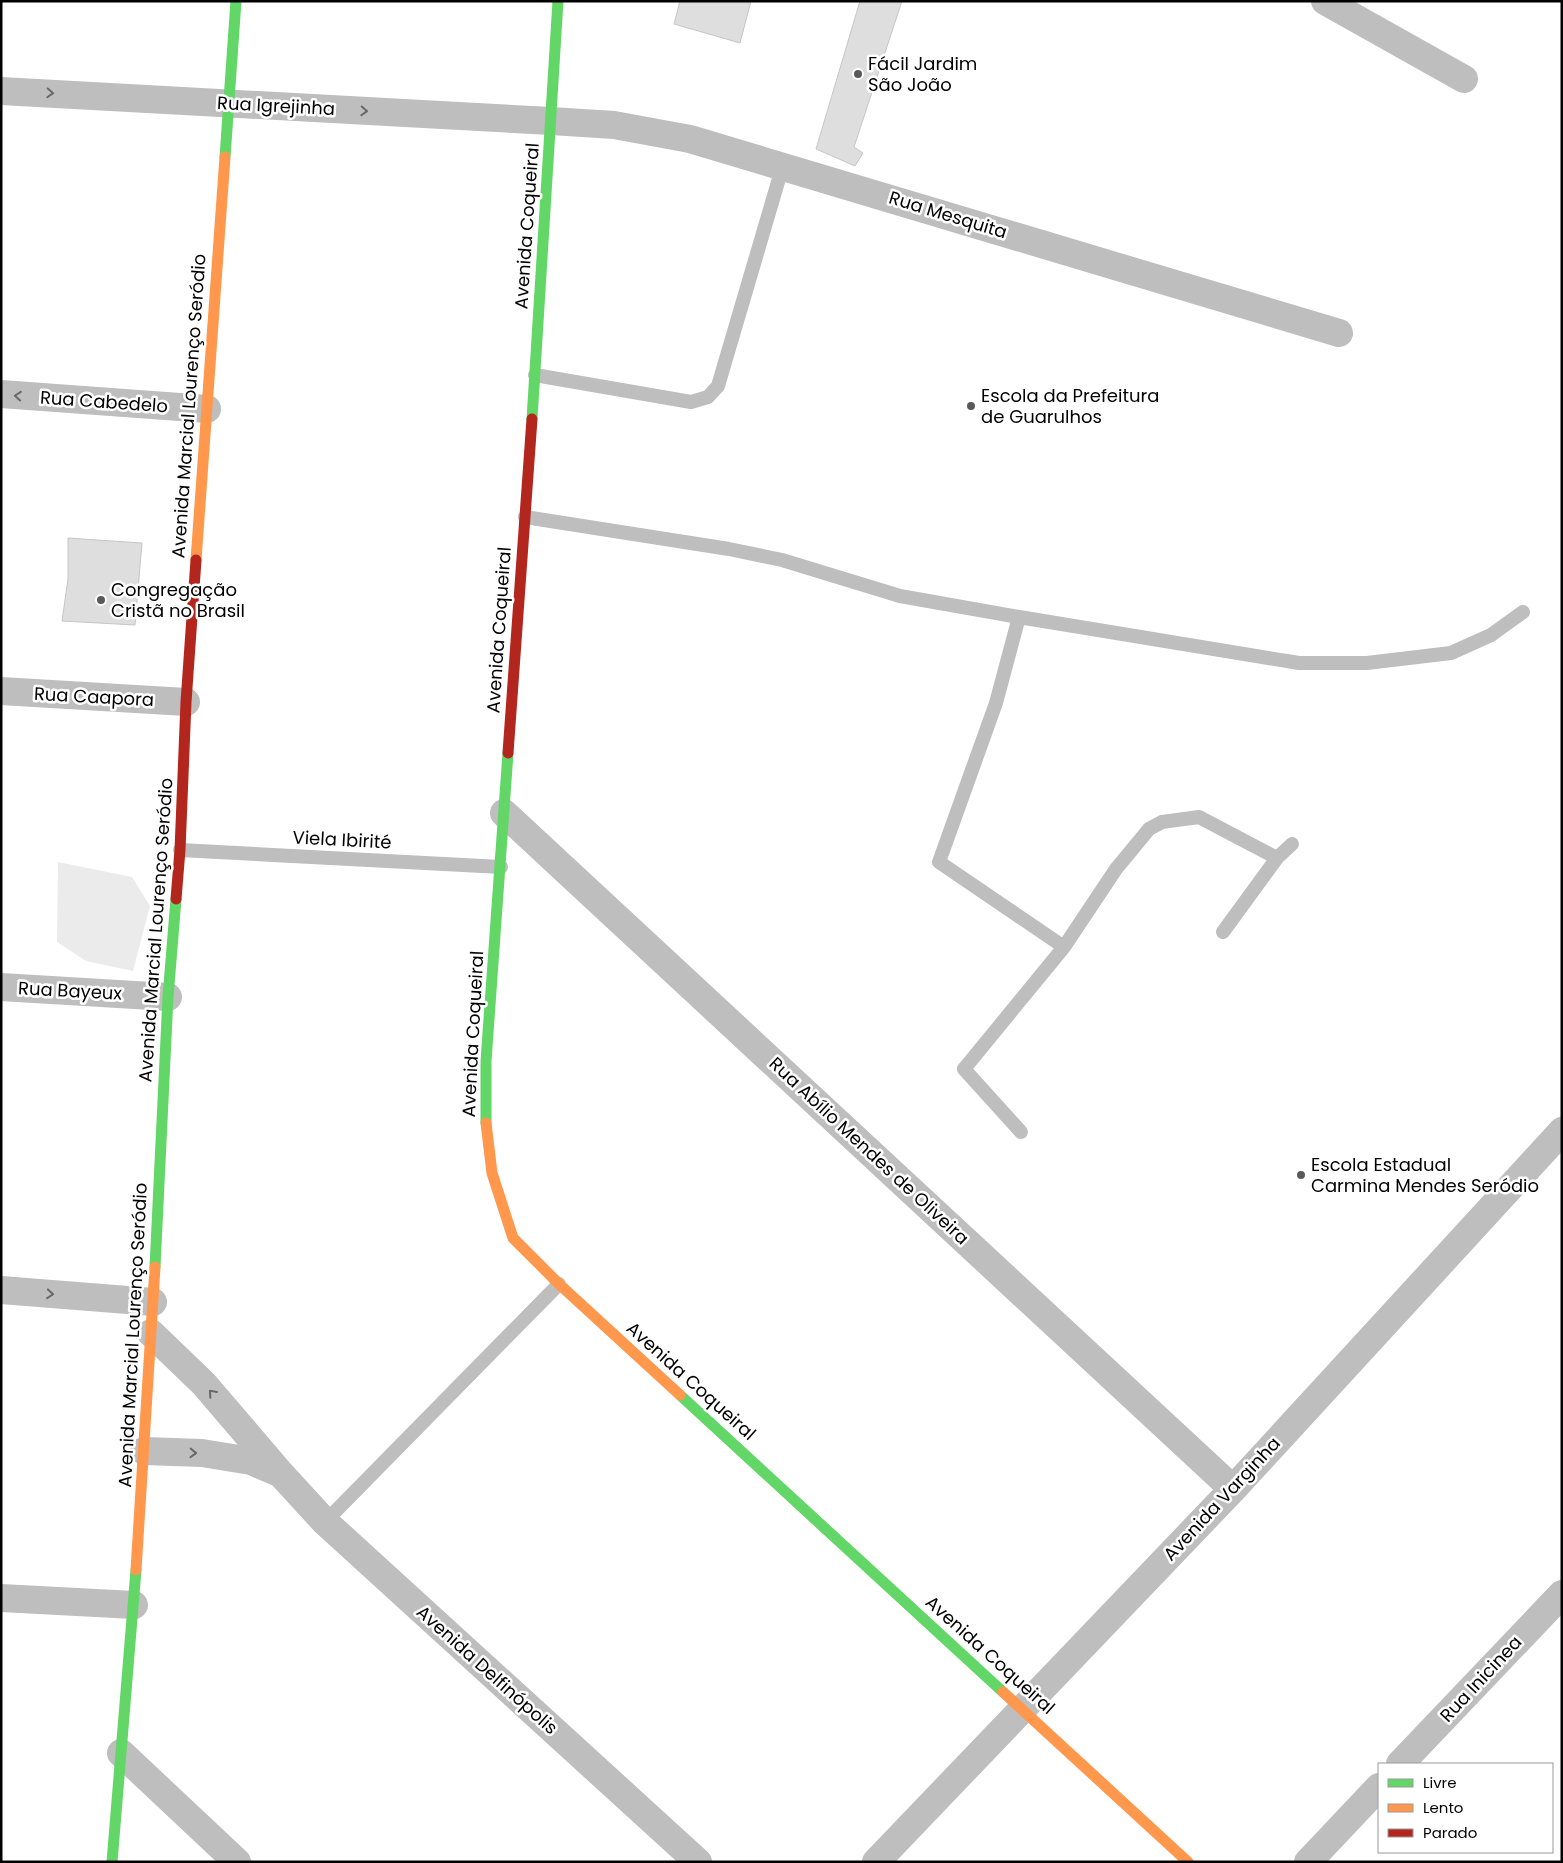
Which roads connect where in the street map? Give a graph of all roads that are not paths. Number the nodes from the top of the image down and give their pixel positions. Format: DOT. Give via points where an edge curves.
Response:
graph roads {
  1 [pos="236,1"];
  2 [pos="558,1"];
  3 [pos="1325,1"];
  4 [pos="1464,79"];
  5 [pos="1,91"];
  6 [pos="228,103"];
  7 [pos="551,121"];
  8 [pos="783,166"];
  9 [pos="1339,333"];
  10 [pos="534,375"];
  11 [pos="1,394"];
  12 [pos="207,409"];
  13 [pos="525,517"];
  14 [pos="1523,612"];
  15 [pos="1019,618"];
  16 [pos="1,691"];
  17 [pos="186,702"];
  18 [pos="504,813"];
  19 [pos="1292,844"];
  20 [pos="180,850"];
  21 [pos="1277,858"];
  22 [pos="501,867"];
  23 [pos="1223,932"];
  24 [pos="1064,947"];
  25 [pos="1,987"];
  26 [pos="168,997"];
  27 [pos="1562,1131"];
  28 [pos="1021,1132"];
  29 [pos="559,1284"];
  30 [pos="1,1290"];
  31 [pos="154,1302"];
  32 [pos="151,1333"];
  33 [pos="144,1451"];
  34 [pos="281,1474"];
  35 [pos="1233,1489"];
  36 [pos="325,1522"];
  37 [pos="1562,1594"];
  38 [pos="1,1598"];
  39 [pos="134,1605"];
  40 [pos="1023,1709"];
  41 [pos="121,1753"];
  42 [pos="1401,1763"];
  43 [pos="1378,1787"];
  44 [pos="112,1862"];
  45 [pos="238,1862"];
  46 [pos="698,1862"];
  47 [pos="876,1862"];
  48 [pos="1188,1862"];
  49 [pos="1308,1862"];
  1 -- 6 [label="street, Avenida Marcial Lourenço Seródio"];
  2 -- 7 [label="street, Avenida Coqueiral"];
  3 -- 4 [label="street"];
  5 -- 6 [label="street, Rua Igrejinha, one-way"];
  6 -- 7 [label="street, Rua Igrejinha, one-way"];
  6 -- 12 [label="street, Avenida Marcial Lourenço Seródio"];
  7 -- 8 [label="street, Rua Mesquita" via="614,125 690,139"];
  7 -- 10 [label="street, Avenida Coqueiral"];
  8 -- 9 [label="street, Rua Mesquita"];
  8 -- 10 [label="lane" via="718,386 708,397 691,402"];
  10 -- 13 [label="street, Avenida Coqueiral"];
  12 -- 11 [label="street, Rua Cabedelo, one-way"];
  12 -- 17 [label="street, Avenida Marcial Lourenço Seródio"];
  13 -- 15 [label="lane" via="765,556 900,596"];
  13 -- 18 [label="street, Avenida Coqueiral"];
  14 -- 15 [label="lane" via="1491,635 1451,653 1367,663 1299,663"];
  15 -- 24 [label="lane" via="996,703 939,862"];
  16 -- 17 [label="street, Rua Caapora"];
  17 -- 20 [label="street, Avenida Marcial Lourenço Seródio"];
  18 -- 22 [label="street, Avenida Coqueiral"];
  18 -- 35 [label="street, Rua Abílio Mendes de Oliveira"];
  19 -- 21 [label="lane"];
  20 -- 22 [label="lane, Viela Ibirité"];
  20 -- 26 [label="street, Avenida Marcial Lourenço Seródio"];
  21 -- 23 [label="lane"];
  21 -- 24 [label="lane" via="1199,817 1162,822 1149,829 1116,869"];
  22 -- 29 [label="street, Avenida Coqueiral" via="486,1061 486,1129 492,1173 513,1238"];
  24 -- 28 [label="lane" via="964,1069"];
  25 -- 26 [label="street, Rua Bayeux"];
  26 -- 31 [label="street, Avenida Marcial Lourenço Seródio"];
  27 -- 35 [label="street, Avenida Varginha"];
  29 -- 36 [label="lane"];
  29 -- 40 [label="street, Avenida Coqueiral"];
  30 -- 31 [label="street, one-way"];
  31 -- 32 [label="street, Avenida Marcial Lourenço Seródio"];
  32 -- 33 [label="street, Avenida Marcial Lourenço Seródio"];
  34 -- 32 [label="street, Avenida Delfinópolis, one-way" via="204,1384"];
  33 -- 34 [label="street, Avenida Delfinópolis, one-way" via="202,1453 251,1461"];
  33 -- 39 [label="street, Avenida Marcial Lourenço Seródio"];
  34 -- 36 [label="street, Avenida Delfinópolis"];
  35 -- 40 [label="street, Avenida Varginha"];
  36 -- 46 [label="street, Avenida Delfinópolis"];
  37 -- 42 [label="street, Rua Inicinea"];
  38 -- 39 [label="street"];
  39 -- 41 [label="street, Avenida Marcial Lourenço Seródio"];
  40 -- 47 [label="street, Avenida Varginha"];
  40 -- 48 [label="street, Avenida Coqueiral"];
  41 -- 44 [label="street, Avenida Marcial Lourenço Seródio"];
  41 -- 45 [label="street"];
  43 -- 49 [label="street"];
}
